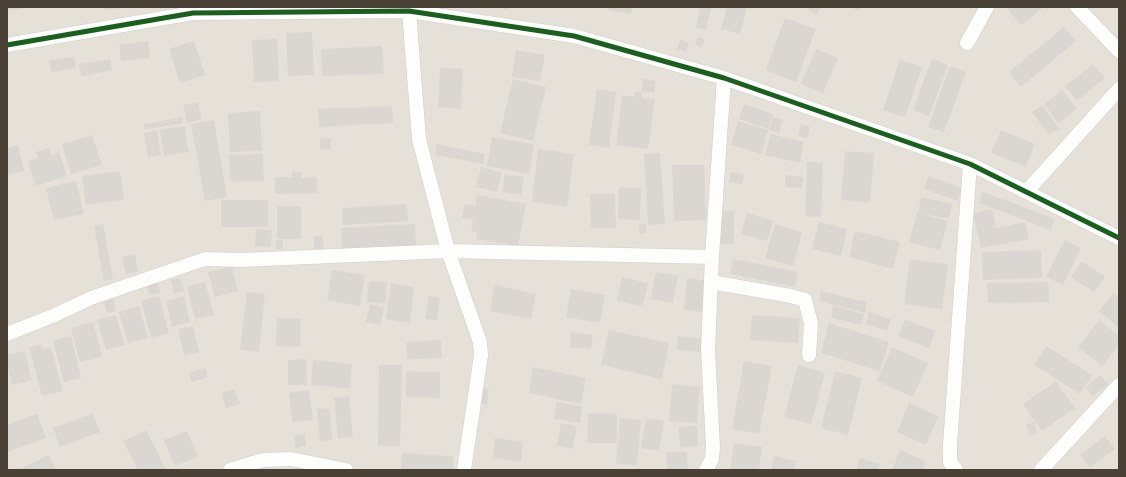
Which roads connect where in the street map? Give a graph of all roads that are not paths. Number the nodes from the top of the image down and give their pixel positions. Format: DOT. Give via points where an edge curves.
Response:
graph roads {
  1 [pos="987,7"];
  2 [pos="1077,7"];
  3 [pos="408,11"];
  4 [pos="967,43"];
  5 [pos="7,45"];
  6 [pos="1119,51"];
  7 [pos="724,78"];
  8 [pos="1119,89"];
  9 [pos="970,164"];
  10 [pos="1027,191"];
  11 [pos="1119,238"];
  12 [pos="448,251"];
  13 [pos="712,257"];
  14 [pos="711,282"];
  15 [pos="7,334"];
  16 [pos="809,355"];
  17 [pos="1119,386"];
  18 [pos="230,470"];
  19 [pos="346,470"];
  20 [pos="464,470"];
  21 [pos="706,470"];
  22 [pos="956,470"];
  23 [pos="1041,470"];
  1 -- 4 [label="street"];
  2 -- 6 [label="street"];
  3 -- 5 [label="street" via="192,13"];
  3 -- 7 [label="street" via="574,36"];
  3 -- 12 [label="street" via="419,139"];
  7 -- 9 [label="street"];
  7 -- 13 [label="street"];
  8 -- 10 [label="street"];
  9 -- 10 [label="street"];
  9 -- 22 [label="street" via="950,445 950,462"];
  10 -- 11 [label="street"];
  12 -- 13 [label="street"];
  12 -- 15 [label="street" via="241,260 205,259 91,298"];
  12 -- 20 [label="street" via="480,342 481,355"];
  13 -- 14 [label="street"];
  14 -- 16 [label="street" via="805,300 811,323"];
  14 -- 21 [label="street" via="708,350 713,447 712,459"];
  17 -- 23 [label="street"];
  18 -- 19 [label="street" via="263,460 291,458"];
}
